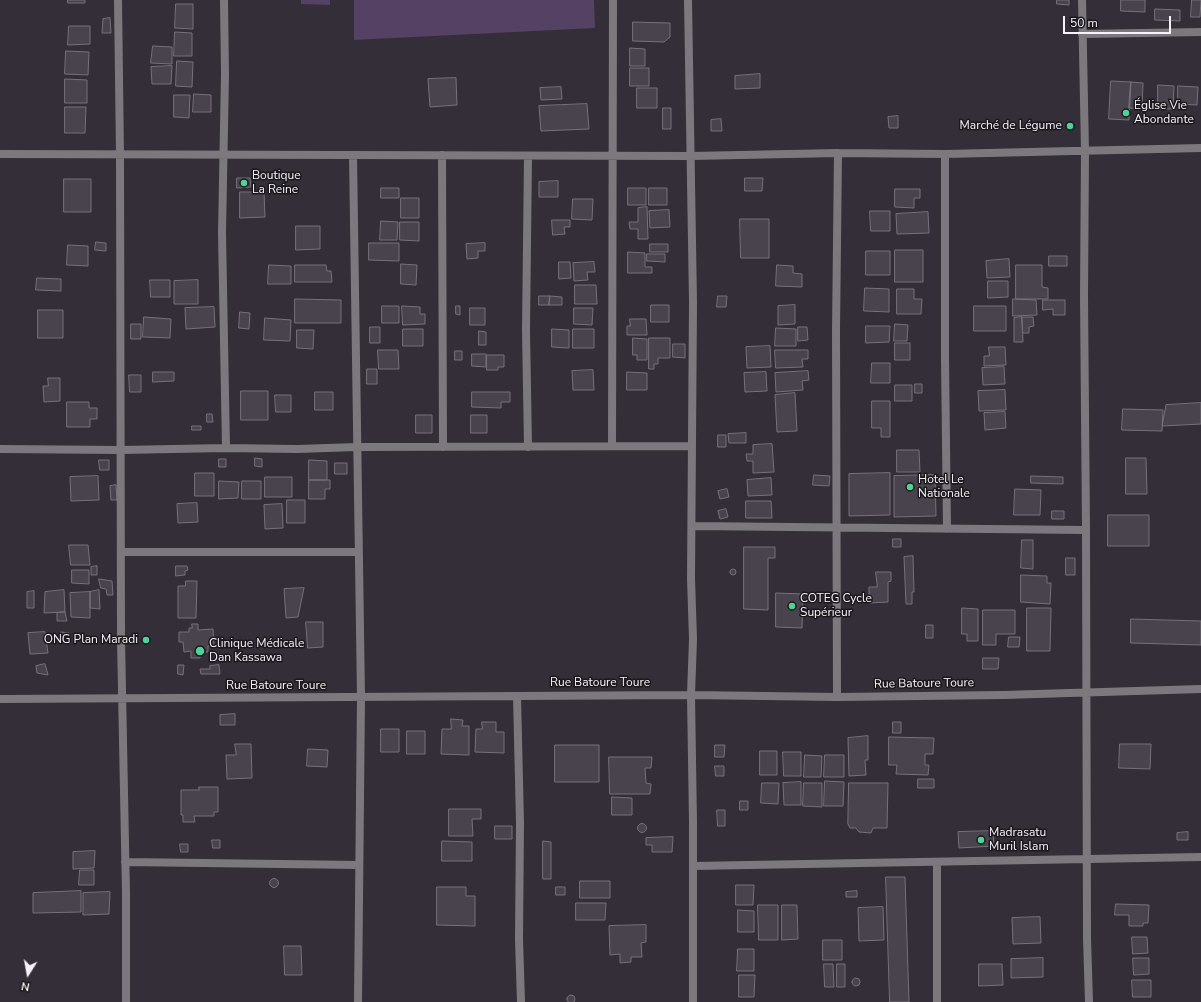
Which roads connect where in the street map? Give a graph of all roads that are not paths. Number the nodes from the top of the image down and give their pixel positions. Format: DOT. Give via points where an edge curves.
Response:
graph roads {
  1 [pos="118,0"];
  2 [pos="224,0"];
  3 [pos="613,0"];
  4 [pos="688,0"];
  5 [pos="1082,0"];
  6 [pos="1201,32"];
  7 [pos="1082,34"];
  8 [pos="1201,148"];
  9 [pos="1085,151"];
  10 [pos="0,154"];
  11 [pos="838,154"];
  12 [pos="945,154"];
  13 [pos="120,155"];
  14 [pos="223,155"];
  15 [pos="353,155"];
  16 [pos="442,155"];
  17 [pos="528,156"];
  18 [pos="613,156"];
  19 [pos="691,156"];
  20 [pos="612,446"];
  21 [pos="692,446"];
  22 [pos="357,447"];
  23 [pos="443,447"];
  24 [pos="528,447"];
  25 [pos="226,448"];
  26 [pos="0,449"];
  27 [pos="121,450"];
  28 [pos="692,526"];
  29 [pos="836,528"];
  30 [pos="947,529"];
  31 [pos="1086,530"];
  32 [pos="120,552"];
  33 [pos="358,552"];
  34 [pos="1201,688"];
  35 [pos="1086,692"];
  36 [pos="692,695"];
  37 [pos="517,696"];
  38 [pos="360,697"];
  39 [pos="837,697"];
  40 [pos="123,698"];
  41 [pos="0,699"];
  42 [pos="1201,857"];
  43 [pos="1087,859"];
  44 [pos="125,862"];
  45 [pos="937,862"];
  46 [pos="359,865"];
  47 [pos="693,866"];
  48 [pos="126,1002"];
  49 [pos="358,1002"];
  50 [pos="521,1002"];
  51 [pos="693,1002"];
  52 [pos="937,1002"];
  53 [pos="1089,1002"];
  1 -- 13 [label="street"];
  2 -- 14 [label="street"];
  3 -- 18 [label="street"];
  4 -- 19 [label="street"];
  5 -- 7 [label="street"];
  6 -- 7 [label="street"];
  7 -- 9 [label="street"];
  8 -- 9 [label="street"];
  9 -- 12 [label="street"];
  9 -- 31 [label="street"];
  10 -- 13 [label="street"];
  11 -- 12 [label="street"];
  11 -- 19 [label="street"];
  11 -- 29 [label="street"];
  12 -- 30 [label="street"];
  13 -- 14 [label="street"];
  13 -- 27 [label="street"];
  14 -- 15 [label="street"];
  14 -- 25 [label="street"];
  15 -- 16 [label="street"];
  15 -- 22 [label="street"];
  16 -- 17 [label="street"];
  16 -- 23 [label="street"];
  17 -- 18 [label="street"];
  17 -- 24 [label="street"];
  18 -- 19 [label="street"];
  18 -- 20 [label="street"];
  19 -- 21 [label="street"];
  20 -- 21 [label="street"];
  20 -- 24 [label="street"];
  21 -- 28 [label="street"];
  22 -- 23 [label="street"];
  22 -- 25 [label="street"];
  22 -- 33 [label="street"];
  23 -- 24 [label="street"];
  25 -- 27 [label="street"];
  26 -- 27 [label="street"];
  27 -- 32 [label="street"];
  28 -- 29 [label="street"];
  28 -- 36 [label="street"];
  29 -- 30 [label="street"];
  29 -- 39 [label="street"];
  30 -- 31 [label="street"];
  31 -- 35 [label="street"];
  32 -- 33 [label="street"];
  32 -- 40 [label="street"];
  33 -- 38 [label="street"];
  34 -- 35 [label="street, Rue Batoure Toure"];
  35 -- 39 [label="street, Rue Batoure Toure"];
  35 -- 43 [label="street"];
  36 -- 37 [label="street, Rue Batoure Toure"];
  36 -- 39 [label="street, Rue Batoure Toure"];
  36 -- 47 [label="street"];
  37 -- 38 [label="street, Rue Batoure Toure"];
  37 -- 50 [label="street"];
  38 -- 40 [label="street, Rue Batoure Toure"];
  38 -- 46 [label="street"];
  40 -- 41 [label="street, Rue Batoure Toure"];
  40 -- 44 [label="street"];
  42 -- 43 [label="street"];
  43 -- 45 [label="street"];
  43 -- 53 [label="street"];
  44 -- 46 [label="street"];
  44 -- 48 [label="street"];
  45 -- 47 [label="street"];
  45 -- 52 [label="street"];
  46 -- 49 [label="street"];
  47 -- 51 [label="street"];
}
